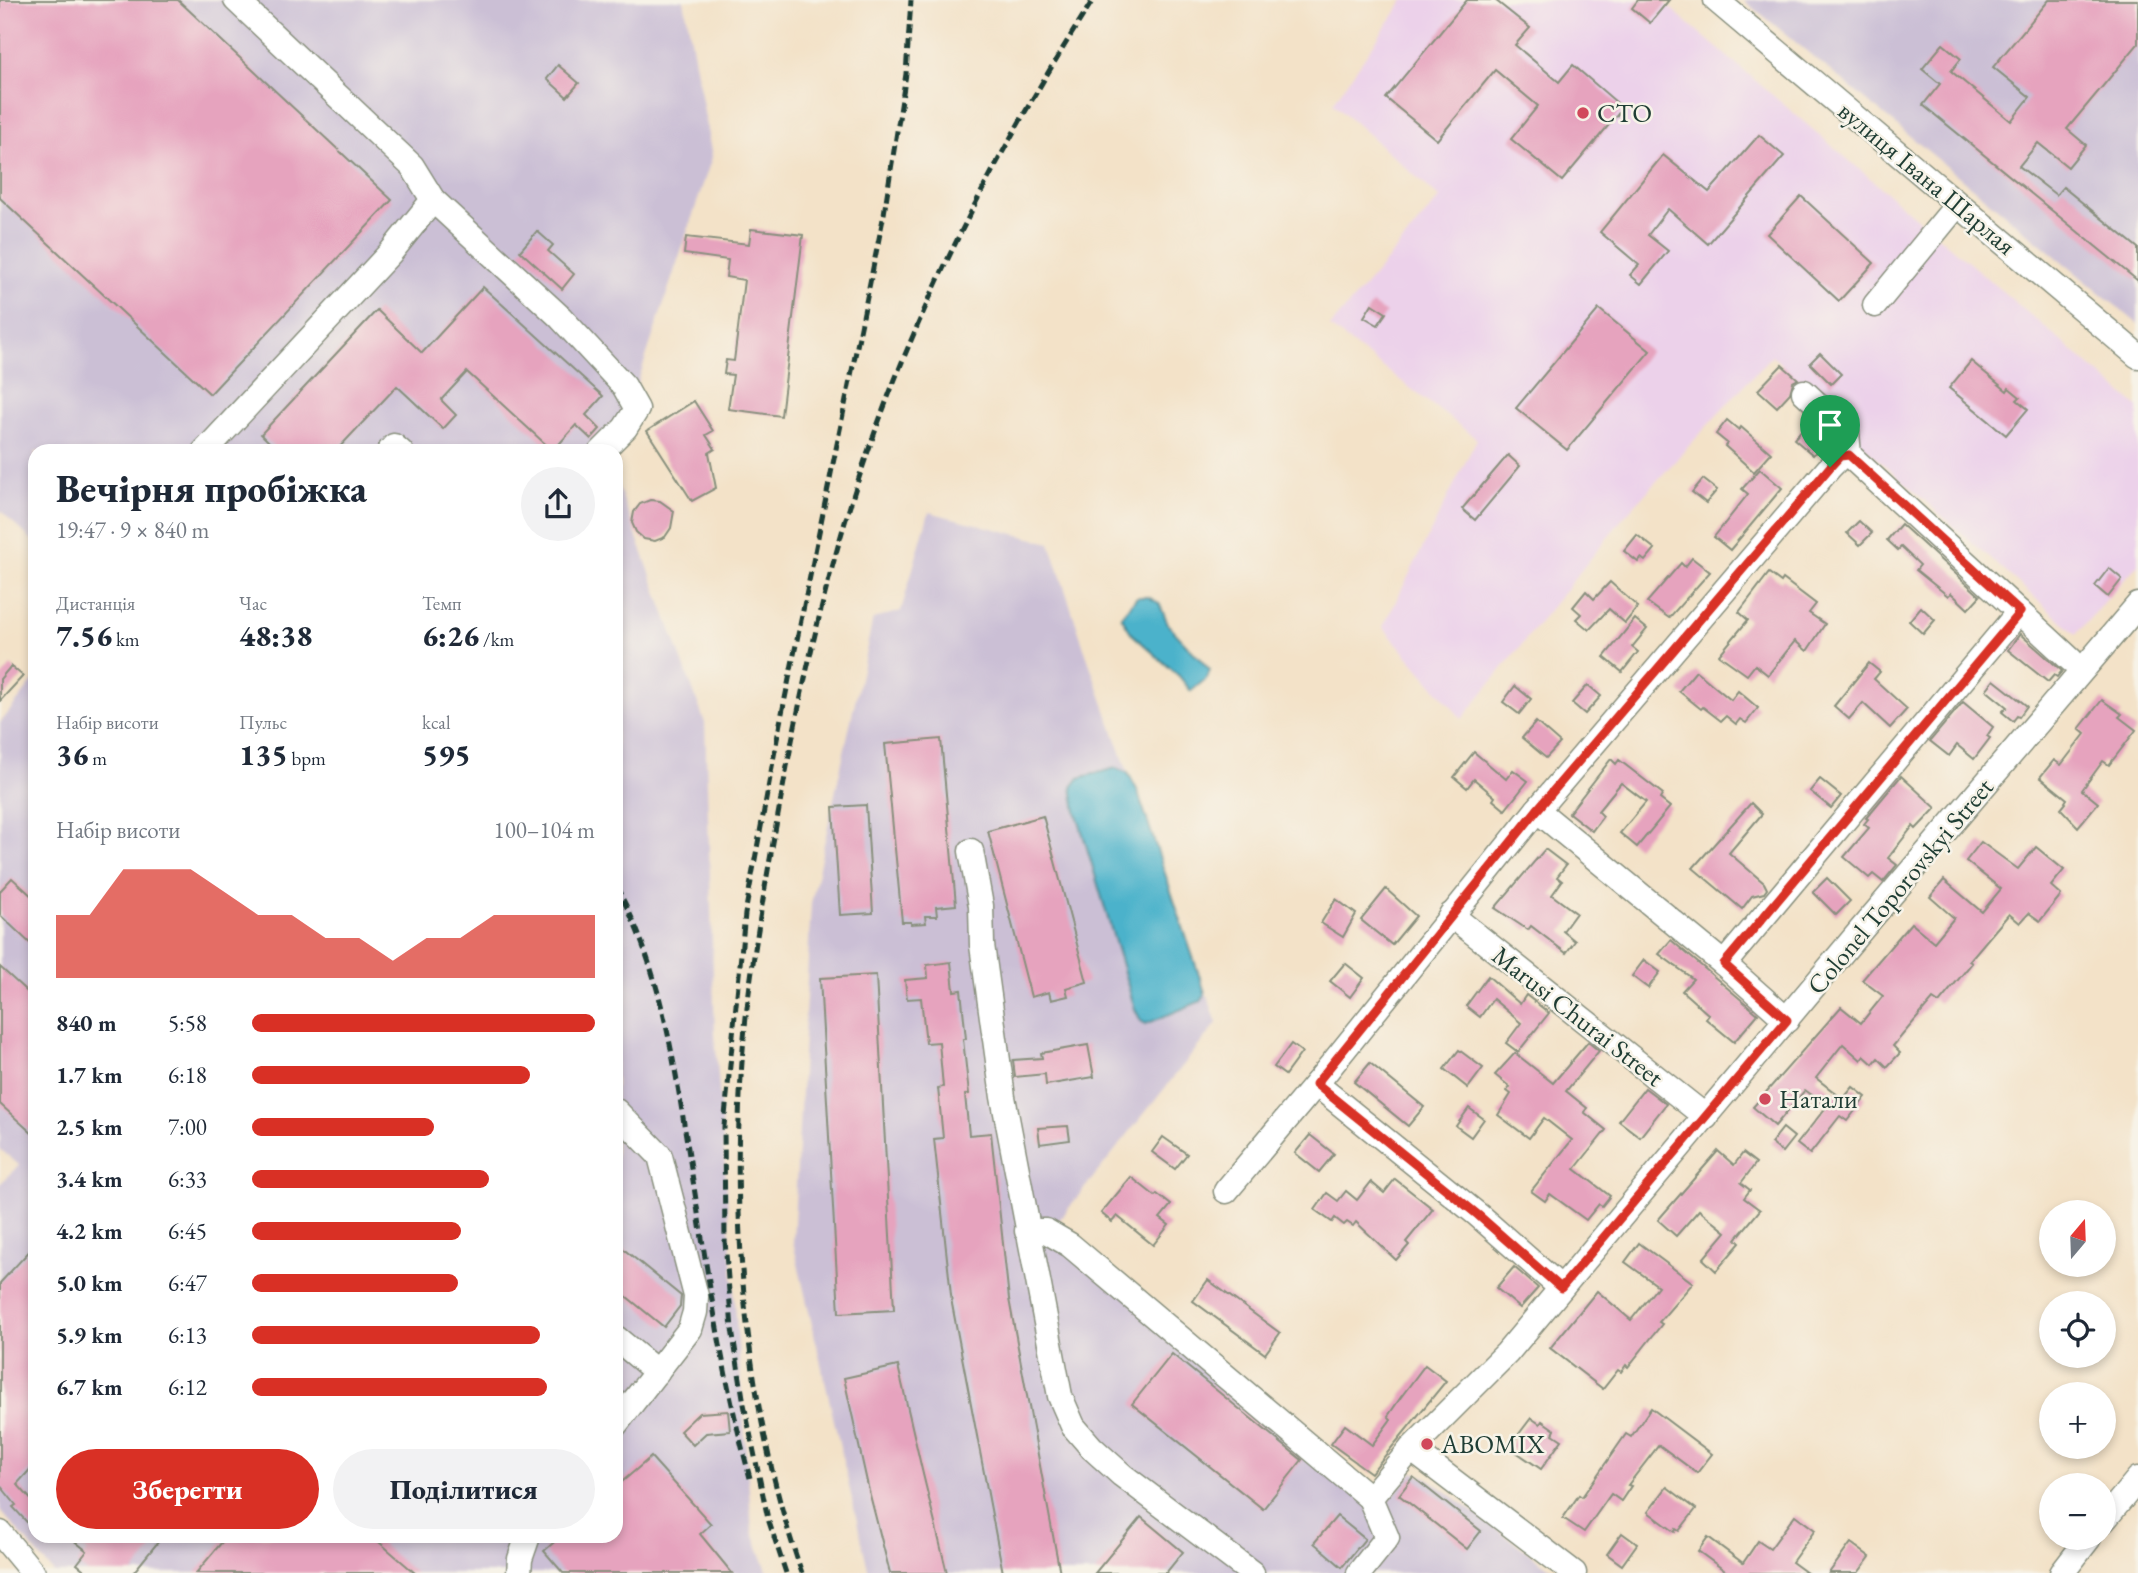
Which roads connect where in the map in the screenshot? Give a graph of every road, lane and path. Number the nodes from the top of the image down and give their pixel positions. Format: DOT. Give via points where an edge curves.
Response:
graph roads {
  1 [pos="236,0"];
  2 [pos="1716,0"];
  3 [pos="433,200"];
  4 [pos="1957,205"];
  5 [pos="1875,304"];
  6 [pos="2138,356"];
  7 [pos="1804,392"];
  8 [pos="221,444"];
  9 [pos="609,444"];
  10 [pos="1849,455"];
  11 [pos="2138,605"];
  12 [pos="2020,612"];
  13 [pos="2071,660"];
  14 [pos="1537,810"];
  15 [pos="971,851"];
  16 [pos="1451,915"];
  17 [pos="1724,964"];
  18 [pos="1787,1020"];
  19 [pos="1316,1084"];
  20 [pos="1706,1117"];
  21 [pos="623,1118"];
  22 [pos="1226,1191"];
  23 [pos="1027,1231"];
  24 [pos="1561,1288"];
  25 [pos="623,1344"];
  26 [pos="657,1372"];
  27 [pos="623,1415"];
  28 [pos="1411,1450"];
  29 [pos="2138,1479"];
  30 [pos="1370,1498"];
  31 [pos="2116,1506"];
  32 [pos="0,1533"];
  33 [pos="525,1543"];
  34 [pos="2080,1550"];
  35 [pos="29,1572"];
  36 [pos="519,1573"];
  37 [pos="1252,1573"];
  38 [pos="1359,1573"];
  39 [pos="1574,1573"];
  40 [pos="2062,1573"];
  1 -- 3 [label="street" via="412,166"];
  2 -- 4 [label="street, вулиця Івана Шарлая"];
  3 -- 8 [label="street"];
  3 -- 9 [label="street" via="560,317 624,386 637,409"];
  4 -- 5 [label="street"];
  4 -- 6 [label="street, вулиця Івана Шарлая"];
  7 -- 10 [label="street" via="1847,432"];
  10 -- 12 [label="street"];
  10 -- 14 [label="street" via="1840,456 1830,467"];
  11 -- 18 [label="street, Colonel Toporovskyi Street"];
  12 -- 13 [label="street"];
  12 -- 17 [label="street"];
  14 -- 16 [label="street"];
  14 -- 17 [label="street"];
  15 -- 23 [label="street" via="1003,1097"];
  16 -- 19 [label="street"];
  16 -- 20 [label="street, Marusi Churai Street"];
  17 -- 18 [label="street"];
  18 -- 20 [label="street, Colonel Toporovskyi Street"];
  19 -- 22 [label="street"];
  19 -- 24 [label="street"];
  20 -- 24 [label="street, Colonel Toporovskyi Street"];
  21 -- 26 [label="street" via="660,1156 696,1296 690,1329"];
  23 -- 30 [label="street" via="1046,1231 1070,1245"];
  23 -- 37 [label="street" via="1060,1396 1073,1426 1122,1475"];
  24 -- 28 [label="street, Colonel Toporovskyi Street" via="1507,1353"];
  25 -- 26 [label="street"];
  26 -- 27 [label="street"];
  28 -- 30 [label="street, Colonel Toporovskyi Street"];
  28 -- 39 [label="street"];
  29 -- 31 [label="street"];
  30 -- 38 [label="street" via="1387,1538"];
  32 -- 35 [label="street"];
  33 -- 36 [label="street"];
  34 -- 40 [label="street"];
}
